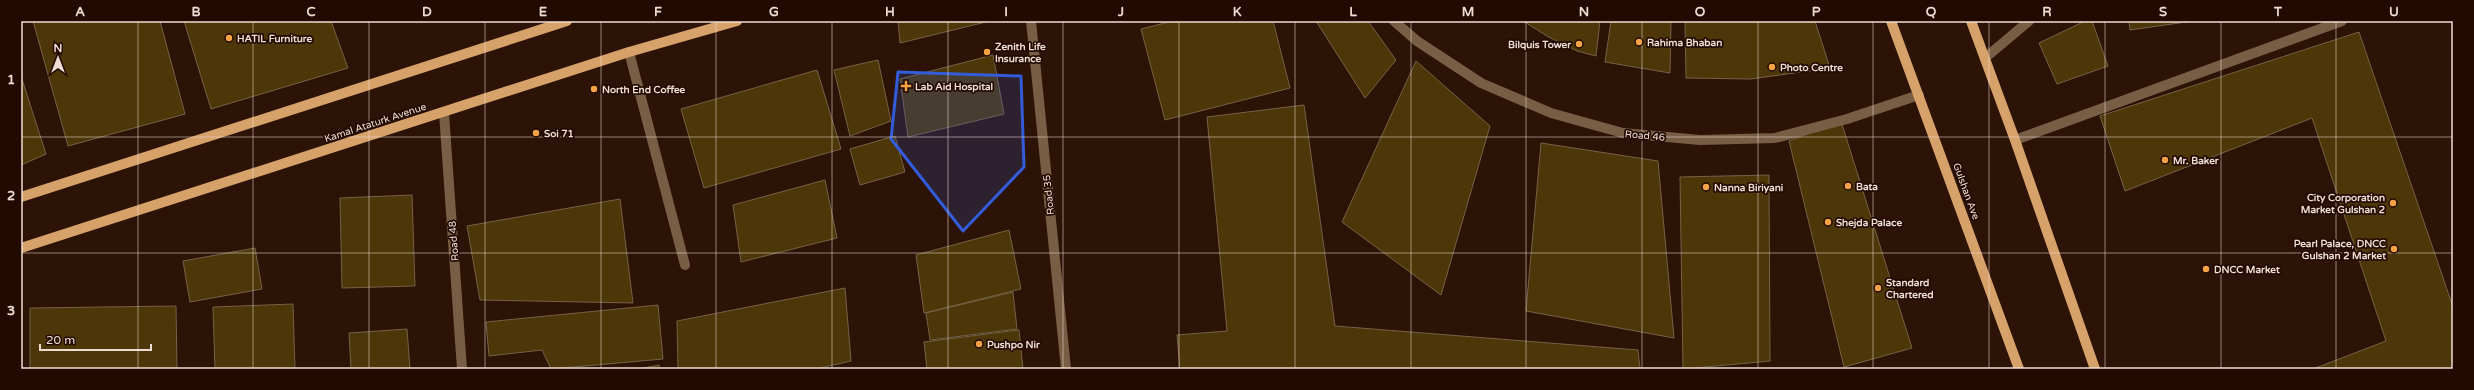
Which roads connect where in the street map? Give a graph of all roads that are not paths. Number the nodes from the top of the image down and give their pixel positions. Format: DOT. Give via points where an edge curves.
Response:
graph roads {
  1 [pos="567,21"];
  2 [pos="737,21"];
  3 [pos="1031,21"];
  4 [pos="1394,21"];
  5 [pos="1892,21"];
  6 [pos="1970,21"];
  7 [pos="2029,21"];
  8 [pos="2342,21"];
  9 [pos="629,52"];
  10 [pos="1985,58"];
  11 [pos="1919,95"];
  12 [pos="444,113"];
  13 [pos="2015,140"];
  14 [pos="21,197"];
  15 [pos="21,248"];
  16 [pos="685,265"];
  17 [pos="462,369"];
  18 [pos="1066,369"];
  19 [pos="2019,369"];
  20 [pos="2094,369"];
  1 -- 14 [label="main road"];
  2 -- 9 [label="main road, Kamal Ataturk Avenue"];
  3 -- 18 [label="street, Road 35"];
  4 -- 11 [label="street, Road 46" via="1417,41 1481,83 1551,113 1623,134 1700,140 1775,138 1847,119"];
  5 -- 11 [label="main road, Gulshan Ave"];
  6 -- 10 [label="main road"];
  7 -- 10 [label="street"];
  8 -- 13 [label="street"];
  9 -- 12 [label="main road, Kamal Ataturk Avenue"];
  9 -- 16 [label="street"];
  10 -- 13 [label="main road"];
  11 -- 19 [label="main road, Gulshan Ave"];
  12 -- 15 [label="main road, Kamal Ataturk Avenue"];
  12 -- 17 [label="street, Road 48"];
  13 -- 20 [label="main road"];
}
